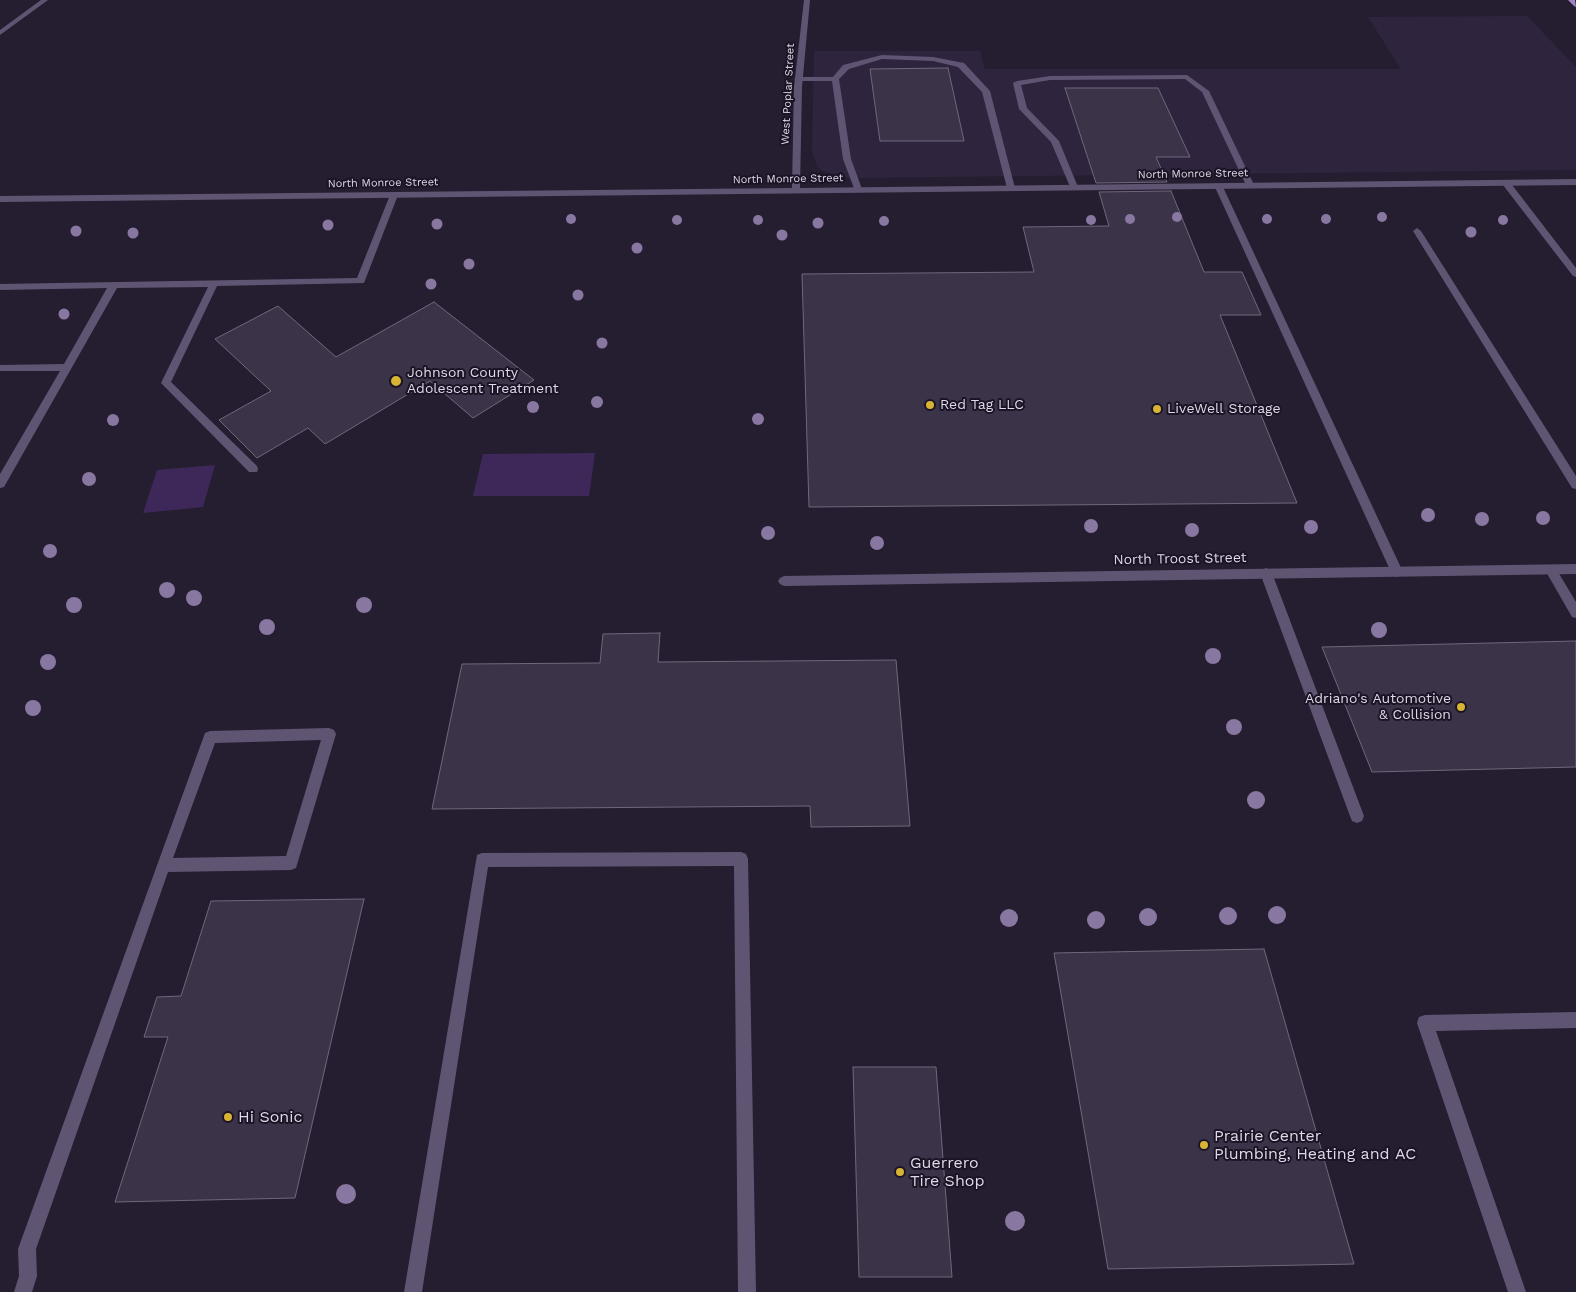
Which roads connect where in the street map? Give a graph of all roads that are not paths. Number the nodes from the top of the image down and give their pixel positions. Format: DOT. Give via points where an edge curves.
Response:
graph roads {
  1 [pos="44,0"];
  2 [pos="807,0"];
  3 [pos="1571,0"];
  4 [pos="1576,5"];
  5 [pos="0,33"];
  6 [pos="798,78"];
  7 [pos="835,79"];
  8 [pos="1576,182"];
  9 [pos="1506,183"];
  10 [pos="1250,185"];
  11 [pos="1218,186"];
  12 [pos="1074,187"];
  13 [pos="1012,188"];
  14 [pos="858,189"];
  15 [pos="796,190"];
  16 [pos="394,195"];
  17 [pos="0,199"];
  18 [pos="1417,231"];
  19 [pos="1576,274"];
  20 [pos="214,283"];
  21 [pos="114,285"];
  22 [pos="0,287"];
  23 [pos="67,367"];
  24 [pos="0,368"];
  25 [pos="253,469"];
  26 [pos="0,484"];
  27 [pos="1576,485"];
  28 [pos="1576,569"];
  29 [pos="1551,570"];
  30 [pos="1397,572"];
  31 [pos="1266,573"];
  32 [pos="784,581"];
  33 [pos="1576,613"];
  34 [pos="1357,816"];
  35 [pos="163,865"];
  36 [pos="1576,1020"];
  37 [pos="23,1292"];
  38 [pos="413,1292"];
  39 [pos="747,1292"];
  40 [pos="1517,1292"];
  1 -- 5 [label="street"];
  2 -- 6 [label="street, West Poplar Street"];
  3 -- 4 [label="main road"];
  6 -- 7 [label="street"];
  6 -- 15 [label="street, West Poplar Street"];
  7 -- 13 [label="street" via="846,67 882,57 933,59 961,65 986,91"];
  7 -- 14 [label="street" via="847,159"];
  8 -- 9 [label="street, North Monroe Street"];
  9 -- 10 [label="street, North Monroe Street"];
  9 -- 19 [label="street"];
  10 -- 11 [label="street, North Monroe Street"];
  10 -- 12 [label="street" via="1205,91 1187,77 1050,78 1017,82 1023,109 1055,141"];
  11 -- 12 [label="street, North Monroe Street"];
  11 -- 30 [label="street"];
  12 -- 13 [label="street, North Monroe Street"];
  13 -- 14 [label="street, North Monroe Street"];
  14 -- 15 [label="street, North Monroe Street"];
  15 -- 16 [label="street, North Monroe Street"];
  16 -- 17 [label="street, North Monroe Street"];
  16 -- 20 [label="street" via="361,281"];
  18 -- 27 [label="street"];
  20 -- 21 [label="street"];
  20 -- 25 [label="street" via="166,383"];
  21 -- 22 [label="street"];
  21 -- 23 [label="street"];
  23 -- 24 [label="street"];
  23 -- 26 [label="street"];
  28 -- 29 [label="street, North Troost Street"];
  29 -- 30 [label="street, North Troost Street"];
  29 -- 33 [label="street"];
  30 -- 31 [label="street, North Troost Street"];
  31 -- 32 [label="street, North Troost Street"];
  31 -- 34 [label="street"];
  35 -- 35 [label="street" via="210,737 329,734 291,863"];
  35 -- 37 [label="street" via="27,1250 28,1276"];
  36 -- 40 [label="street" via="1425,1023"];
  38 -- 39 [label="street" via="482,860 704,859 742,859"];
}
